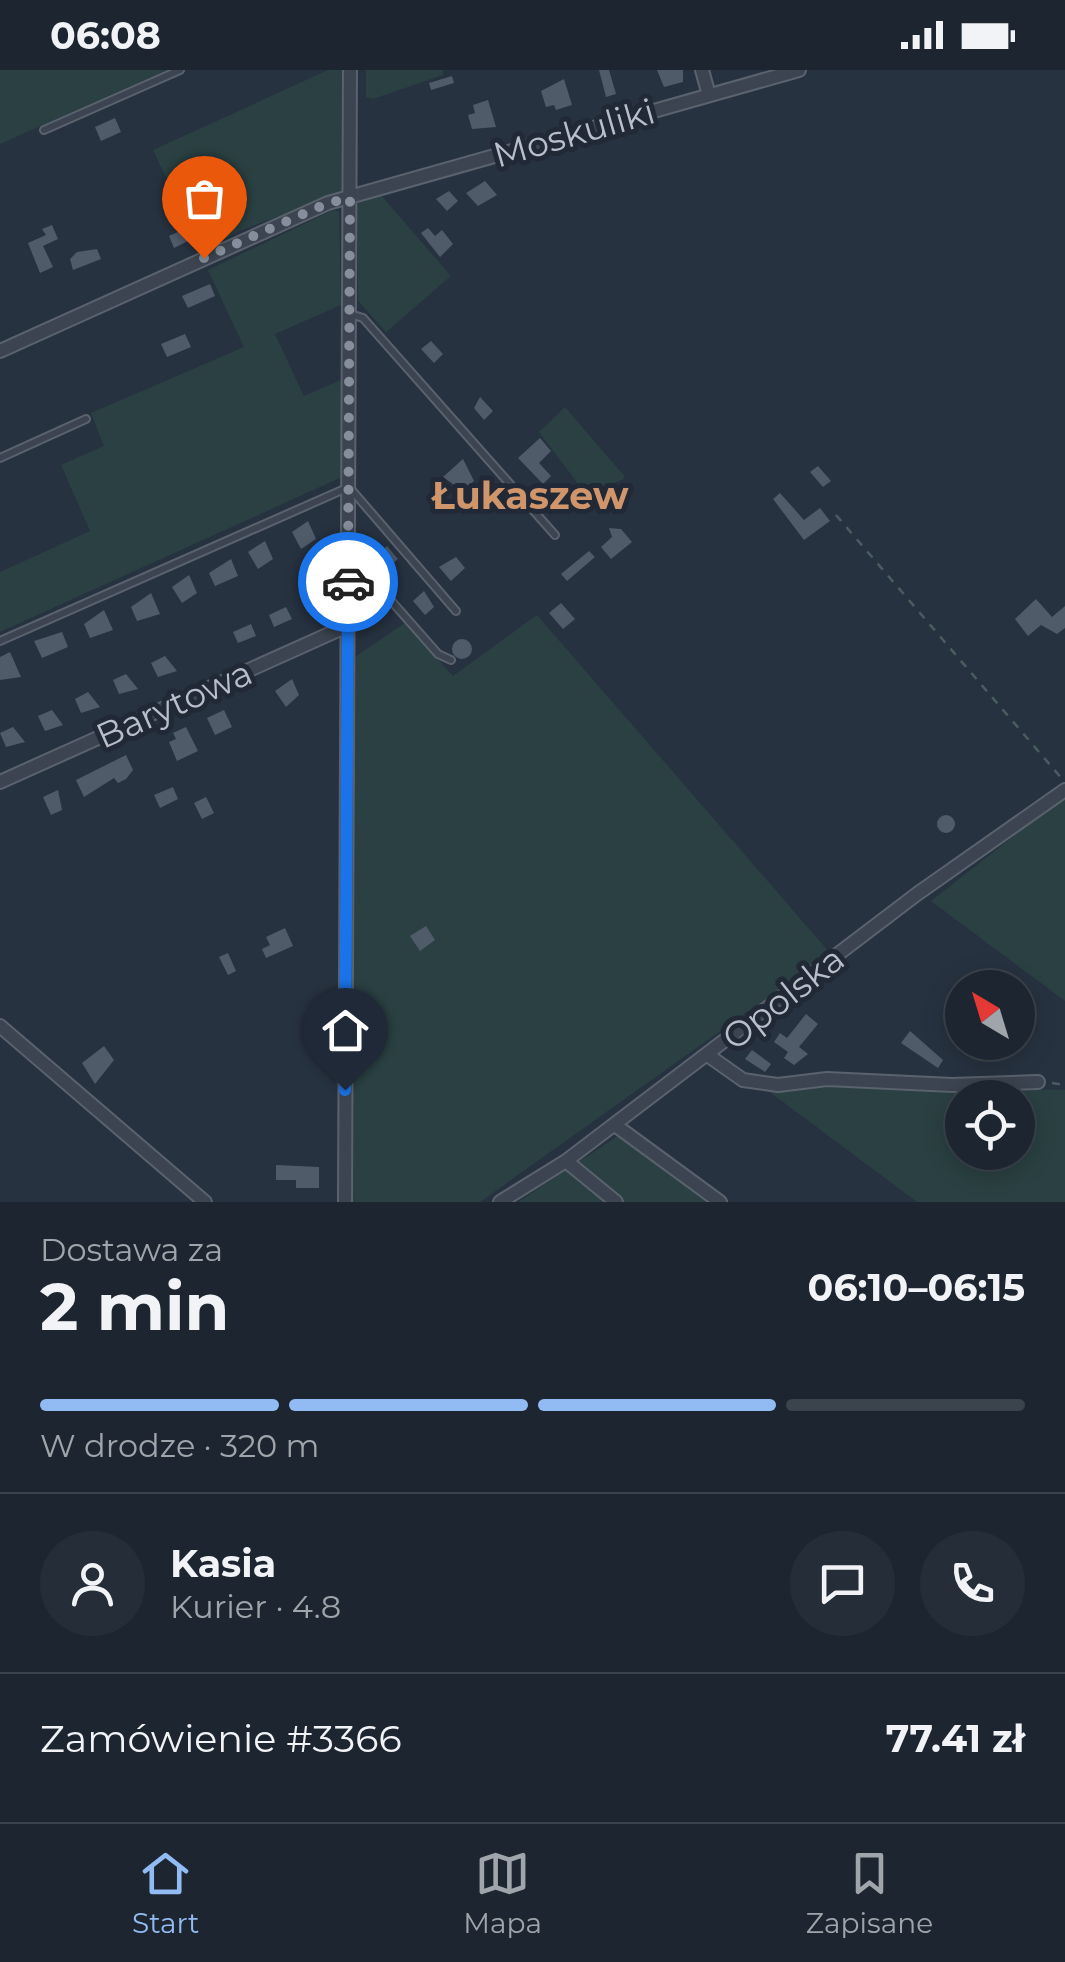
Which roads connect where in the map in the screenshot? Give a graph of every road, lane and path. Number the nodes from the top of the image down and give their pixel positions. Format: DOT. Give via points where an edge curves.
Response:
graph roads {
  1 [pos="180,70"];
  2 [pos="350,70"];
  3 [pos="702,70"];
  4 [pos="799,70"];
  5 [pos="710,95"];
  6 [pos="44,130"];
  7 [pos="350,198"];
  8 [pos="350,314"];
  9 [pos="0,350"];
  10 [pos="86,419"];
  11 [pos="0,458"];
  12 [pos="348,487"];
  13 [pos="836,515"];
  14 [pos="555,535"];
  15 [pos="348,553"];
  16 [pos="456,610"];
  17 [pos="347,626"];
  18 [pos="0,641"];
  19 [pos="451,660"];
  20 [pos="0,782"];
  21 [pos="1065,786"];
  22 [pos="0,1026"];
  23 [pos="709,1056"];
  24 [pos="1038,1082"];
  25 [pos="1065,1085"];
  26 [pos="615,1125"];
  27 [pos="566,1161"];
  28 [pos="205,1202"];
  29 [pos="345,1202"];
  30 [pos="500,1202"];
  31 [pos="616,1202"];
  32 [pos="720,1202"];
  1 -- 6 [label="lane"];
  2 -- 7 [label="street"];
  3 -- 5 [label="street"];
  4 -- 5 [label="street, Moskuliki"];
  5 -- 7 [label="street, Moskuliki"];
  7 -- 8 [label="street"];
  7 -- 9 [label="street, Moskuliki" via="245,238"];
  8 -- 12 [label="street"];
  8 -- 14 [label="lane" via="363,318"];
  10 -- 11 [label="lane"];
  12 -- 15 [label="street"];
  12 -- 16 [label="lane"];
  12 -- 18 [label="lane"];
  13 -- 21 [label="path"];
  15 -- 17 [label="street"];
  15 -- 19 [label="lane" via="438,654"];
  17 -- 20 [label="street, Barytowa"];
  17 -- 29 [label="street"];
  21 -- 23 [label="street, Opolska"];
  22 -- 28 [label="street"];
  23 -- 24 [label="street" via="743,1080 778,1085"];
  23 -- 26 [label="street, Opolska"];
  24 -- 25 [label="path"];
  26 -- 27 [label="street, Opolska"];
  26 -- 32 [label="street"];
  27 -- 30 [label="street, Opolska"];
  27 -- 31 [label="street"];
}
